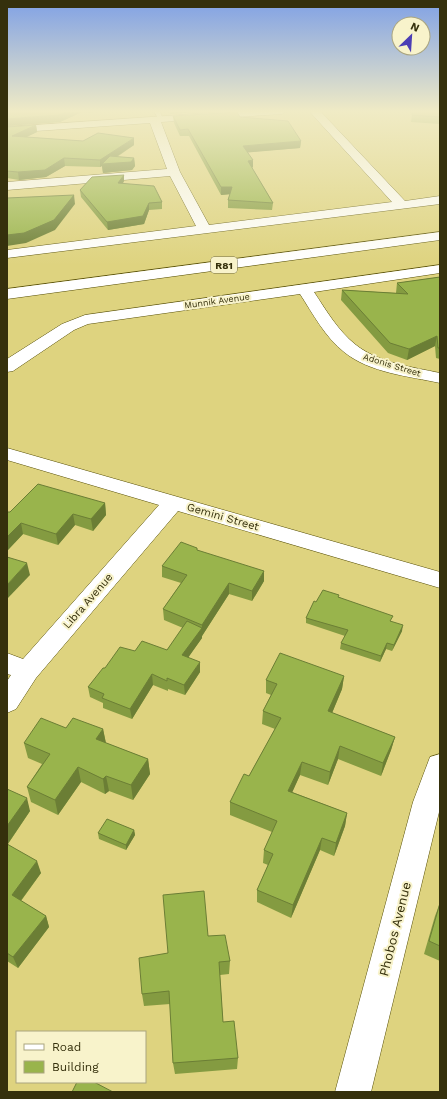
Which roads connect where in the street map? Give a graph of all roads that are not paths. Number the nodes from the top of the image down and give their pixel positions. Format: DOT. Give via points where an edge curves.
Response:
graph roads {
  1 [pos="171,162"];
  2 [pos="362,162"];
  3 [pos="174,172"];
  4 [pos="7,186"];
  5 [pos="440,200"];
  6 [pos="402,205"];
  7 [pos="440,229"];
  8 [pos="205,230"];
  9 [pos="440,236"];
  10 [pos="7,254"];
  11 [pos="440,269"];
  12 [pos="7,285"];
  13 [pos="304,288"];
  14 [pos="7,294"];
  15 [pos="7,368"];
  16 [pos="440,378"];
  17 [pos="7,454"];
  18 [pos="173,502"];
  19 [pos="440,580"];
  20 [pos="17,667"];
  21 [pos="7,702"];
  22 [pos="440,766"];
  23 [pos="354,1092"];
  1 -- 3 [label="street"];
  2 -- 6 [label="street"];
  3 -- 4 [label="street"];
  3 -- 8 [label="street"];
  5 -- 6 [label="street"];
  6 -- 8 [label="street"];
  7 -- 12 [label="street, R81"];
  8 -- 10 [label="street"];
  9 -- 14 [label="street, R81"];
  11 -- 13 [label="street, Munnik Avenue"];
  13 -- 15 [label="street, Munnik Avenue" via="85,320 68,327"];
  13 -- 16 [label="street, Adonis Street" via="336,333 358,354 400,369"];
  17 -- 18 [label="street, Gemini Street"];
  18 -- 19 [label="street, Gemini Street"];
  18 -- 20 [label="street, Libra Avenue"];
  20 -- 21 [label="street, Libra Avenue"];
  22 -- 23 [label="street, Phobos Avenue" via="428,802"];
}
